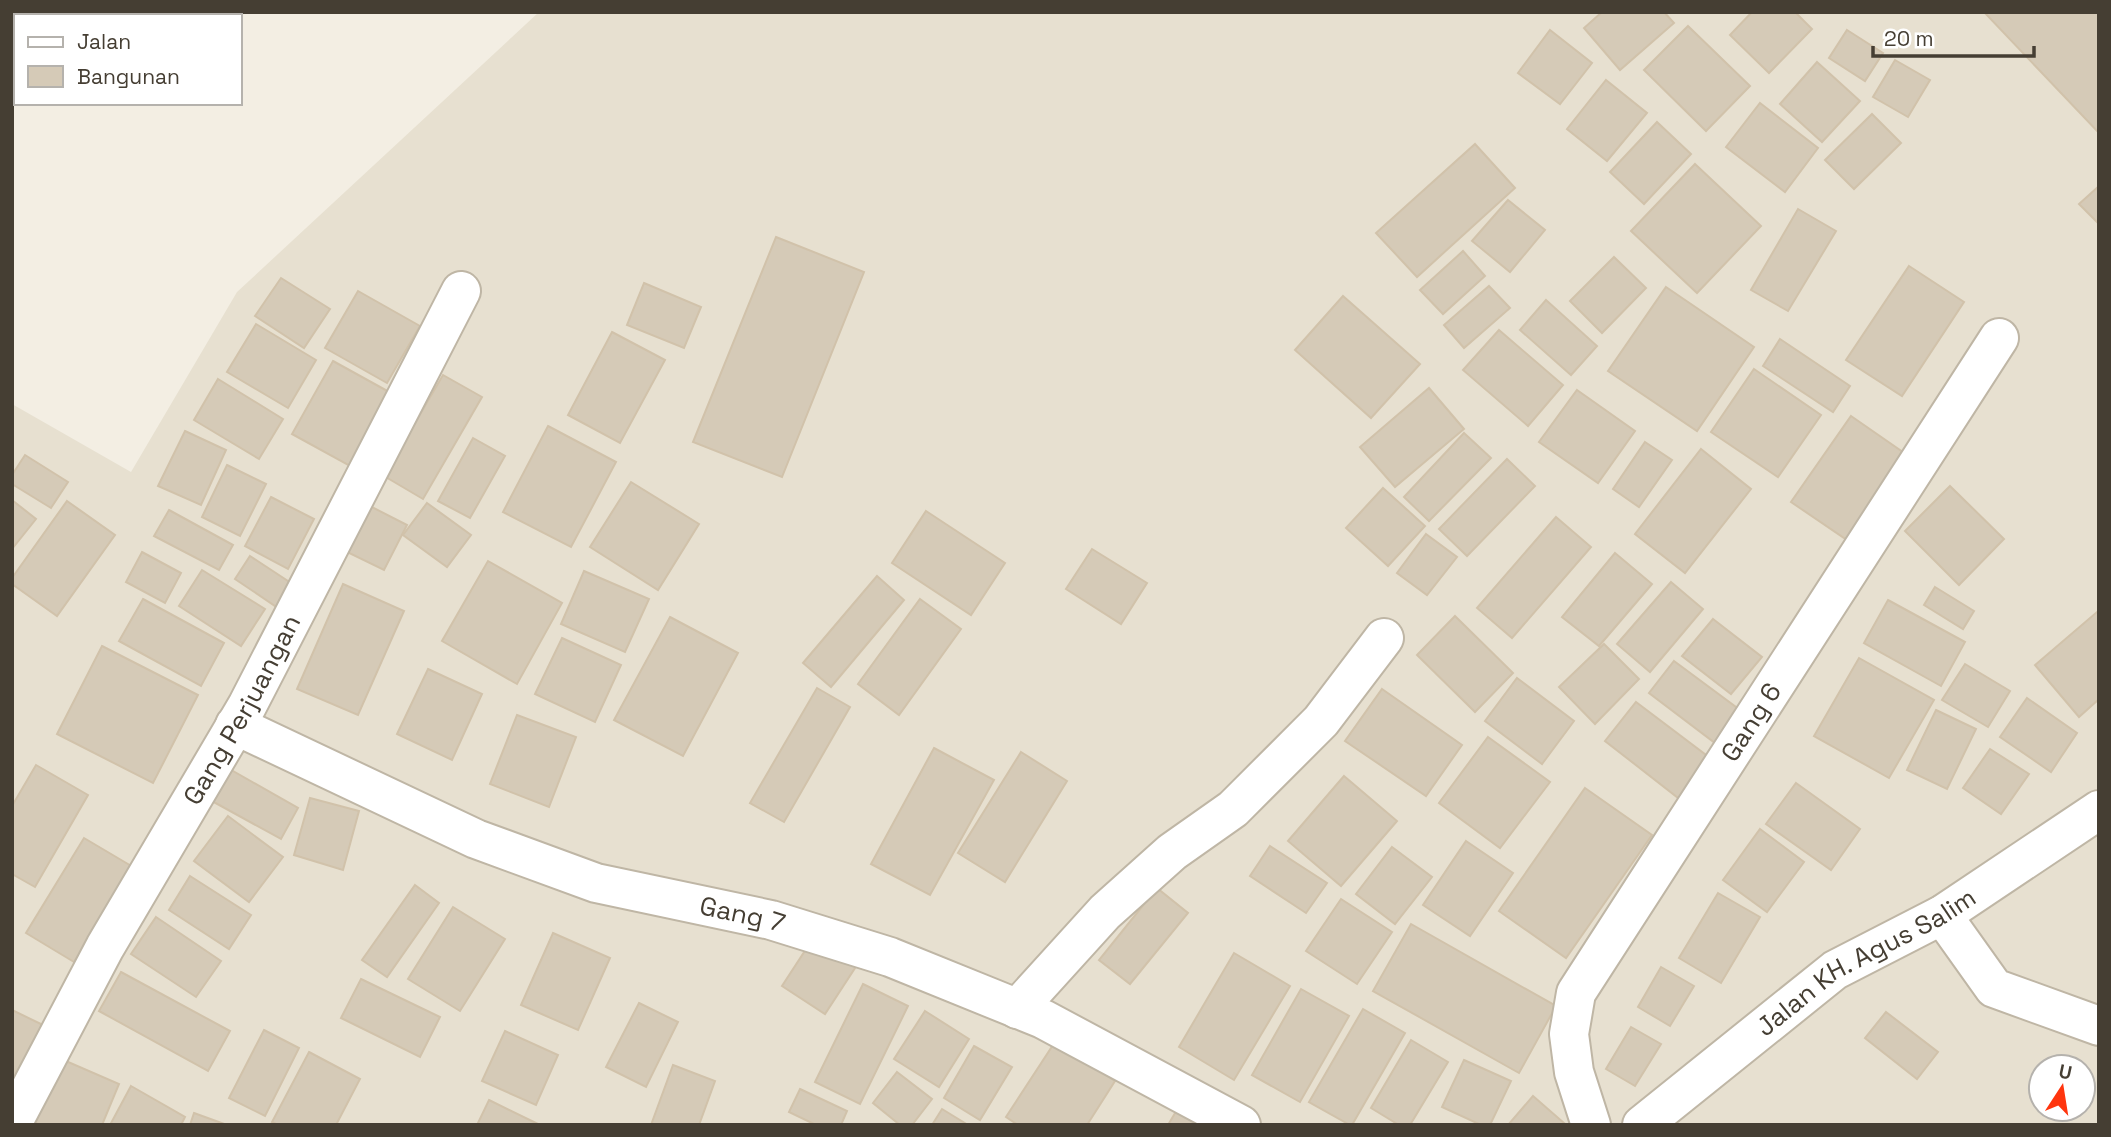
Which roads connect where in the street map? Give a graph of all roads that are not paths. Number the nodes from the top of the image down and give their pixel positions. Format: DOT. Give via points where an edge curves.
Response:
graph roads {
  1 [pos="461,291"];
  2 [pos="1999,338"];
  3 [pos="1384,638"];
  4 [pos="235,725"];
  5 [pos="2099,810"];
  6 [pos="1942,915"];
  7 [pos="1017,1009"];
  8 [pos="2099,1026"];
  9 [pos="12,1124"];
  10 [pos="1241,1125"];
  11 [pos="1591,1125"];
  12 [pos="1643,1125"];
  1 -- 4 [label="street, Gang Perjuangan"];
  2 -- 11 [label="street, Gang 6" via="1576,993 1569,1034 1574,1072"];
  3 -- 7 [label="street" via="1321,721 1233,809 1172,852 1105,912"];
  4 -- 7 [label="street, Gang 7" via="476,839 596,883 771,920 890,957"];
  4 -- 9 [label="street, Gang Perjuangan" via="105,947"];
  5 -- 6 [label="street, Jalan KH. Agus Salim"];
  6 -- 8 [label="street" via="1994,988"];
  6 -- 12 [label="street, Jalan KH. Agus Salim" via="1835,970"];
  7 -- 10 [label="street, Gang 7"];
}
